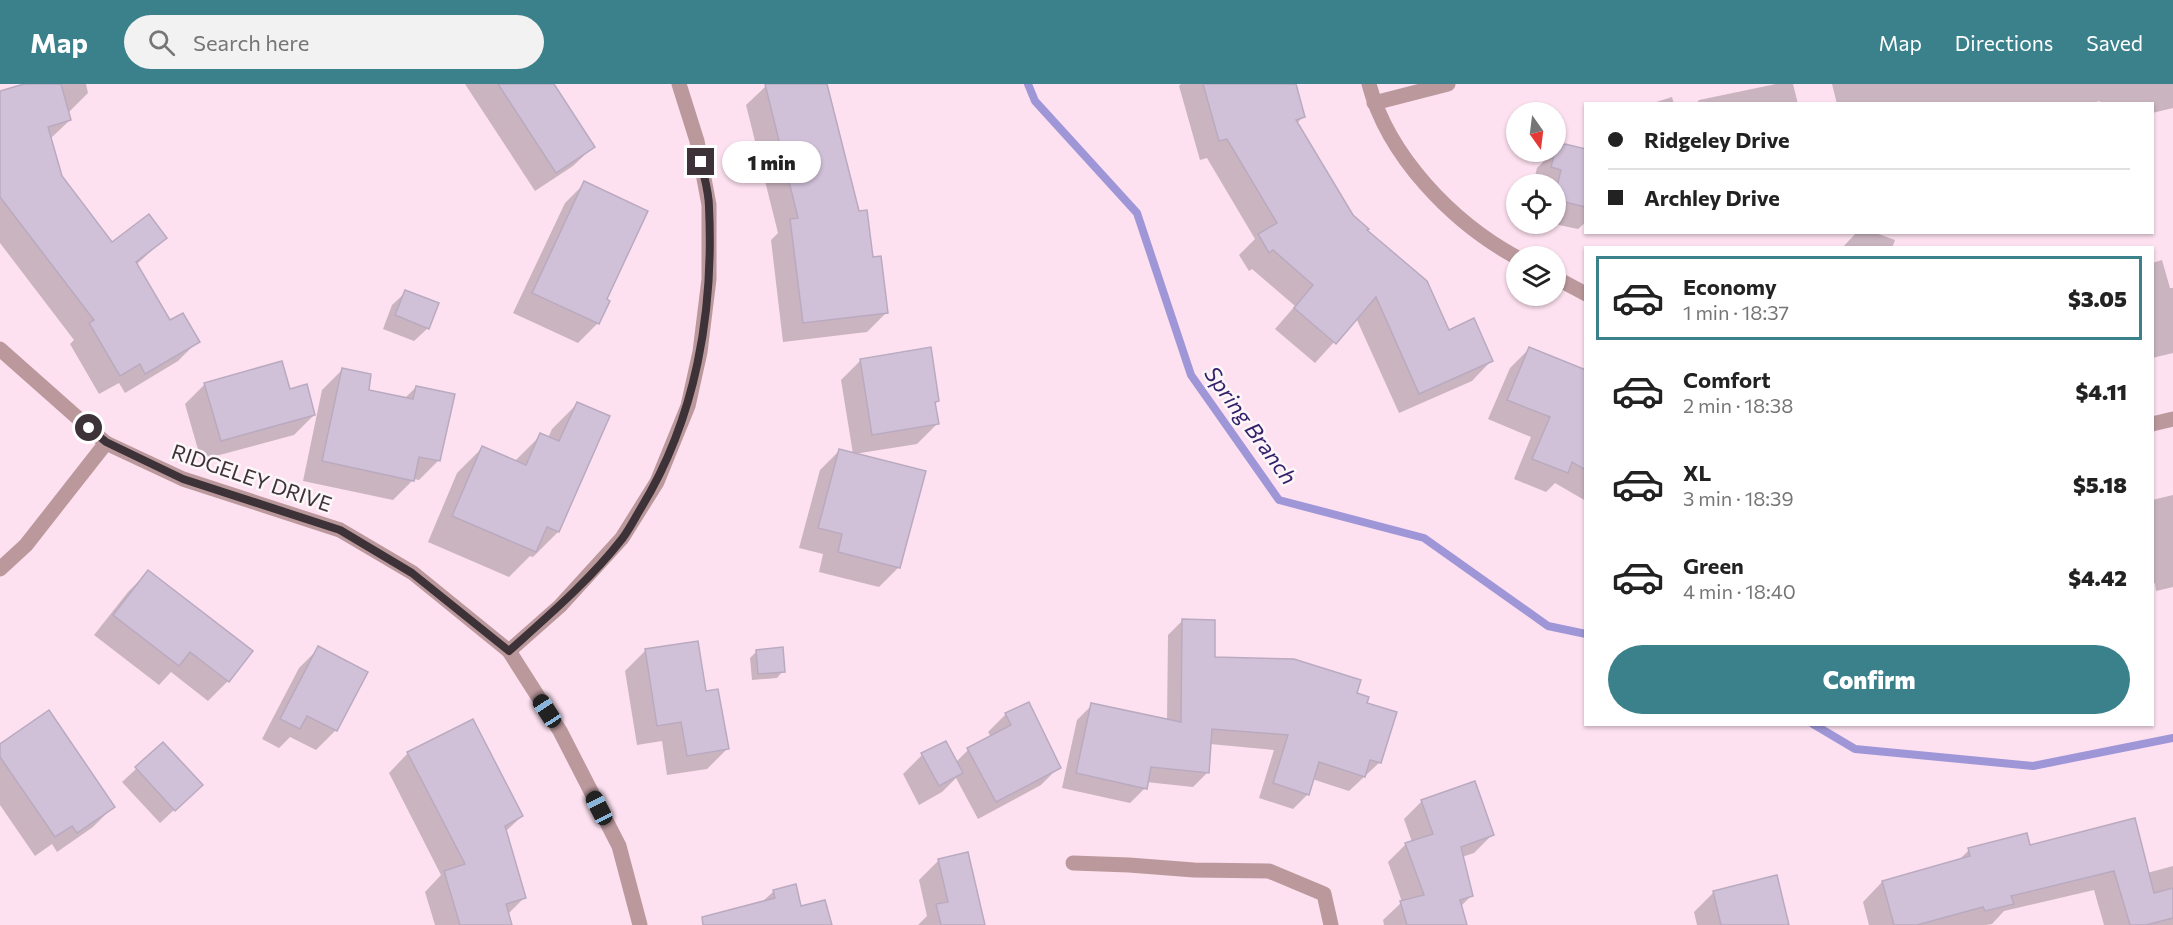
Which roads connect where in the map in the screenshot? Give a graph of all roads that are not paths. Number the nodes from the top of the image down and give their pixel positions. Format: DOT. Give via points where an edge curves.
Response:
graph roads {
  1 [pos="680,84"];
  2 [pos="1369,84"];
  3 [pos="1448,84"];
  4 [pos="1374,103"];
  5 [pos="1506,251"];
  6 [pos="1566,283"];
  7 [pos="1584,293"];
  8 [pos="0,349"];
  9 [pos="2173,419"];
  10 [pos="2154,424"];
  11 [pos="106,442"];
  12 [pos="0,569"];
  13 [pos="509,651"];
  14 [pos="1073,863"];
  15 [pos="640,925"];
  16 [pos="1331,925"];
  1 -- 13 [label="street" via="698,141 709,205 709,279 700,352 688,406 657,482 622,538 560,606"];
  2 -- 4 [label="street"];
  3 -- 4 [label="street"];
  4 -- 5 [label="street" via="1405,159 1424,183 1467,225"];
  6 -- 7 [label="street"];
  8 -- 11 [label="street, RIDGELEY DRIVE"];
  9 -- 10 [label="street"];
  11 -- 12 [label="street" via="26,545"];
  11 -- 13 [label="street, RIDGELEY DRIVE" via="183,479 340,530 412,573"];
  13 -- 15 [label="street, RIDGELEY DRIVE" via="560,731 619,846"];
  14 -- 16 [label="street" via="1269,871 1324,894"];
}
